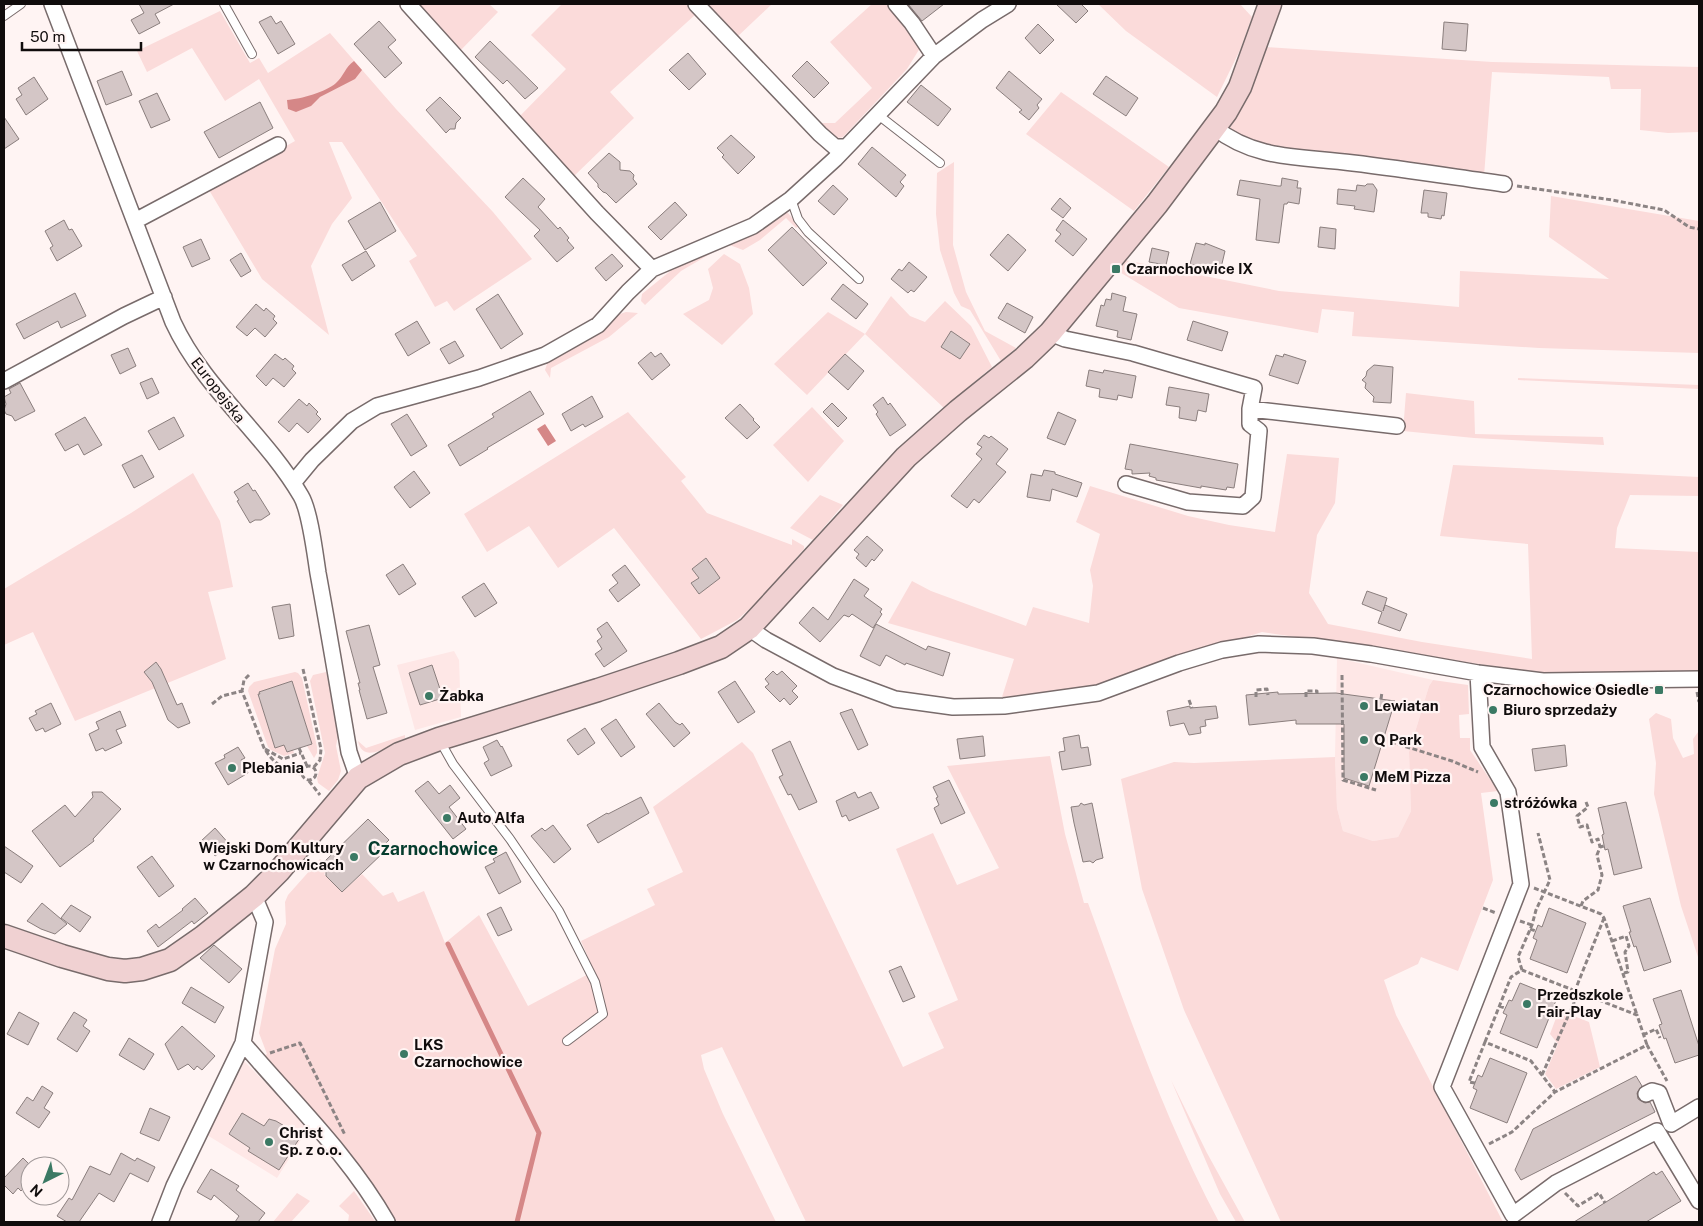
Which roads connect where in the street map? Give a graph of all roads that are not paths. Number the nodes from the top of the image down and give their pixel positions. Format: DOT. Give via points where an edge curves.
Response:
graph roads {
  1 [pos="21,4"];
  2 [pos="52,4"];
  3 [pos="224,4"];
  4 [pos="408,4"];
  5 [pos="696,4"];
  6 [pos="896,4"];
  7 [pos="1008,4"];
  8 [pos="1270,4"];
  9 [pos="4,16"];
  10 [pos="252,54"];
  11 [pos="934,56"];
  12 [pos="877,114"];
  13 [pos="1215,128"];
  14 [pos="278,145"];
  15 [pos="846,147"];
  16 [pos="940,163"];
  17 [pos="1504,184"];
  18 [pos="791,199"];
  19 [pos="135,221"];
  20 [pos="652,269"];
  21 [pos="859,279"];
  22 [pos="164,297"];
  23 [pos="1050,333"];
  24 [pos="4,381"];
  25 [pos="1250,409"];
  26 [pos="1397,426"];
  27 [pos="293,483"];
  28 [pos="1126,484"];
  29 [pos="749,628"];
  30 [pos="1478,673"];
  31 [pos="1699,680"];
  32 [pos="439,739"];
  33 [pos="358,778"];
  34 [pos="254,896"];
  35 [pos="4,936"];
  36 [pos="567,1041"];
  37 [pos="243,1043"];
  38 [pos="1646,1094"];
  39 [pos="1699,1107"];
  40 [pos="1671,1124"];
  41 [pos="1657,1131"];
  42 [pos="1699,1201"];
  43 [pos="1514,1218"];
  44 [pos="160,1222"];
  45 [pos="387,1222"];
  1 -- 9 [label="lane"];
  2 -- 19 [label="street, Europejska"];
  3 -- 10 [label="lane"];
  4 -- 20 [label="street" via="590,206"];
  5 -- 15 [label="street" via="820,134 836,147"];
  6 -- 11 [label="street"];
  7 -- 11 [label="street"];
  8 -- 13 [label="street" via="1240,87"];
  11 -- 12 [label="street"];
  12 -- 15 [label="street"];
  12 -- 16 [label="lane"];
  13 -- 17 [label="street" via="1254,150"];
  13 -- 23 [label="street"];
  14 -- 19 [label="street"];
  15 -- 18 [label="street"];
  18 -- 20 [label="street" via="753,226"];
  18 -- 21 [label="lane" via="798,219 808,232"];
  19 -- 22 [label="street, Europejska"];
  20 -- 27 [label="street" via="598,325 545,355 479,378 377,406 360,416 312,460"];
  22 -- 24 [label="street"];
  22 -- 27 [label="street, Europejska" via="183,344 196,364"];
  23 -- 25 [label="street" via="1065,339 1133,352 1254,388"];
  23 -- 29 [label="street" via="906,456"];
  25 -- 26 [label="street"];
  25 -- 28 [label="street" via="1250,424 1259,431 1253,497 1243,506 1188,502"];
  27 -- 33 [label="street, Europejska" via="309,521 349,752"];
  29 -- 30 [label="street" via="833,676 895,699 953,708 1004,706 1098,694 1222,650 1259,644 1313,646"];
  29 -- 32 [label="street" via="721,646 679,663"];
  30 -- 31 [label="street" via="1543,681"];
  30 -- 43 [label="street" via="1482,747 1508,792 1521,884 1442,1087"];
  32 -- 33 [label="street" via="398,754"];
  32 -- 36 [label="lane" via="453,764 559,911 595,982 603,1014"];
  33 -- 34 [label="street"];
  34 -- 35 [label="street" via="170,960 142,969 108,969"];
  34 -- 37 [label="street" via="265,922"];
  37 -- 44 [label="street"];
  37 -- 45 [label="street" via="333,1144"];
  38 -- 40 [label="street" via="1652,1091 1659,1093"];
  39 -- 40 [label="street"];
  40 -- 41 [label="street"];
  41 -- 42 [label="street"];
  41 -- 43 [label="street" via="1556,1183"];
}
